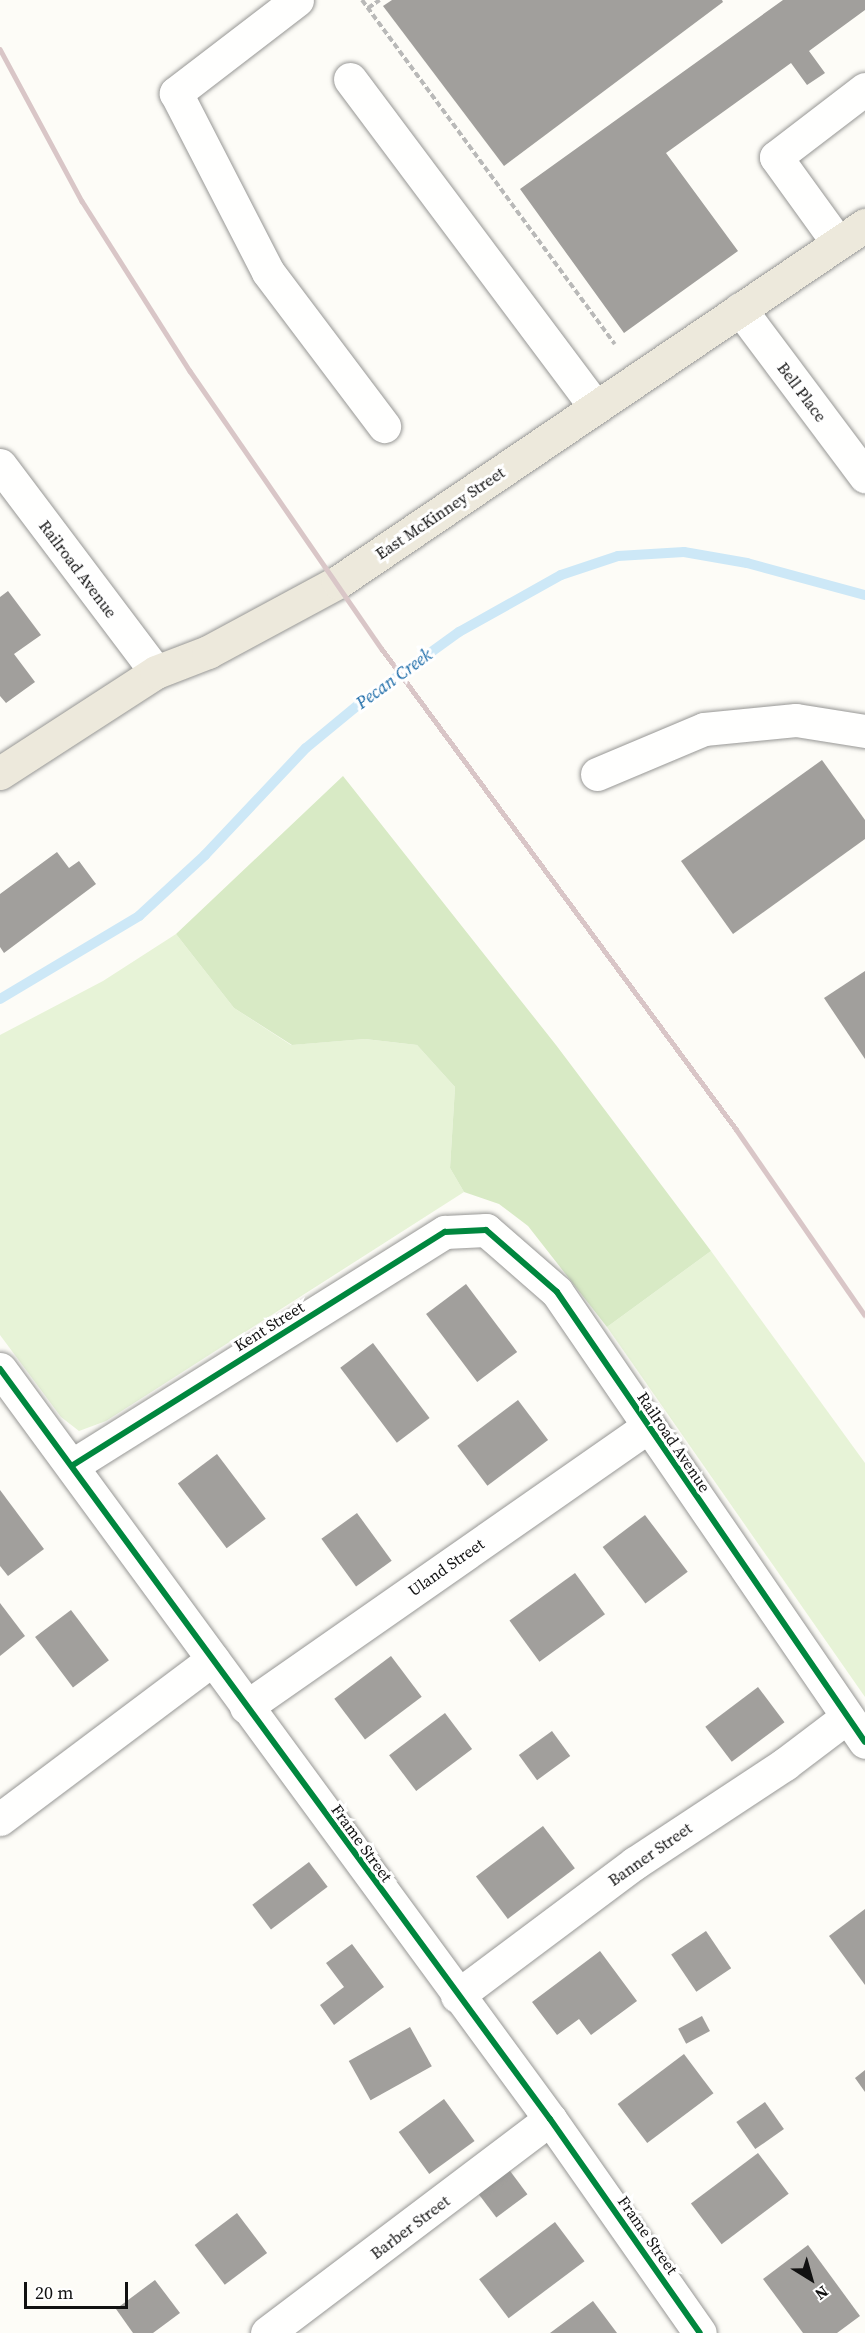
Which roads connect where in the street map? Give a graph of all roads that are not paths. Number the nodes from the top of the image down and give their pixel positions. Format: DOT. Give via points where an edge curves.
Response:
graph roads {
  1 [pos="297,0"];
  2 [pos="350,79"];
  3 [pos="865,89"];
  4 [pos="865,225"];
  5 [pos="838,243"];
  6 [pos="740,309"];
  7 [pos="595,407"];
  8 [pos="384,426"];
  9 [pos="0,465"];
  10 [pos="864,471"];
  11 [pos="156,672"];
  12 [pos="865,731"];
  13 [pos="0,774"];
  14 [pos="597,774"];
  15 [pos="486,1230"];
  16 [pos="0,1369"];
  17 [pos="646,1427"];
  18 [pos="73,1464"];
  19 [pos="213,1659"];
  20 [pos="246,1707"];
  21 [pos="856,1730"];
  22 [pos="0,1819"];
  23 [pos="457,1996"];
  24 [pos="550,2119"];
  25 [pos="267,2333"];
  26 [pos="700,2333"];
  1 -- 8 [label="street" via="176,93 268,272"];
  2 -- 7 [label="street"];
  3 -- 5 [label="street" via="776,157"];
  4 -- 5 [label="main road, East McKinney Street"];
  5 -- 6 [label="main road, East McKinney Street"];
  6 -- 7 [label="main road, East McKinney Street"];
  6 -- 10 [label="street, Bell Place"];
  7 -- 11 [label="main road, East McKinney Street" via="338,582 208,652"];
  9 -- 11 [label="street, Railroad Avenue"];
  11 -- 13 [label="main road, East McKinney Street"];
  12 -- 14 [label="street" via="796,720 704,729"];
  15 -- 17 [label="street, Railroad Avenue" via="557,1292"];
  15 -- 18 [label="street, Kent Street" via="445,1232"];
  16 -- 18 [label="street, Frame Street"];
  17 -- 20 [label="street, Uland Street"];
  17 -- 21 [label="street, Railroad Avenue"];
  18 -- 19 [label="street, Frame Street"];
  19 -- 20 [label="street, Frame Street"];
  19 -- 22 [label="street"];
  20 -- 23 [label="street, Frame Street"];
  21 -- 23 [label="street, Banner Street" via="785,1764 634,1863"];
  23 -- 24 [label="street, Frame Street"];
  24 -- 25 [label="street, Barber Street"];
  24 -- 26 [label="street, Frame Street"];
}
